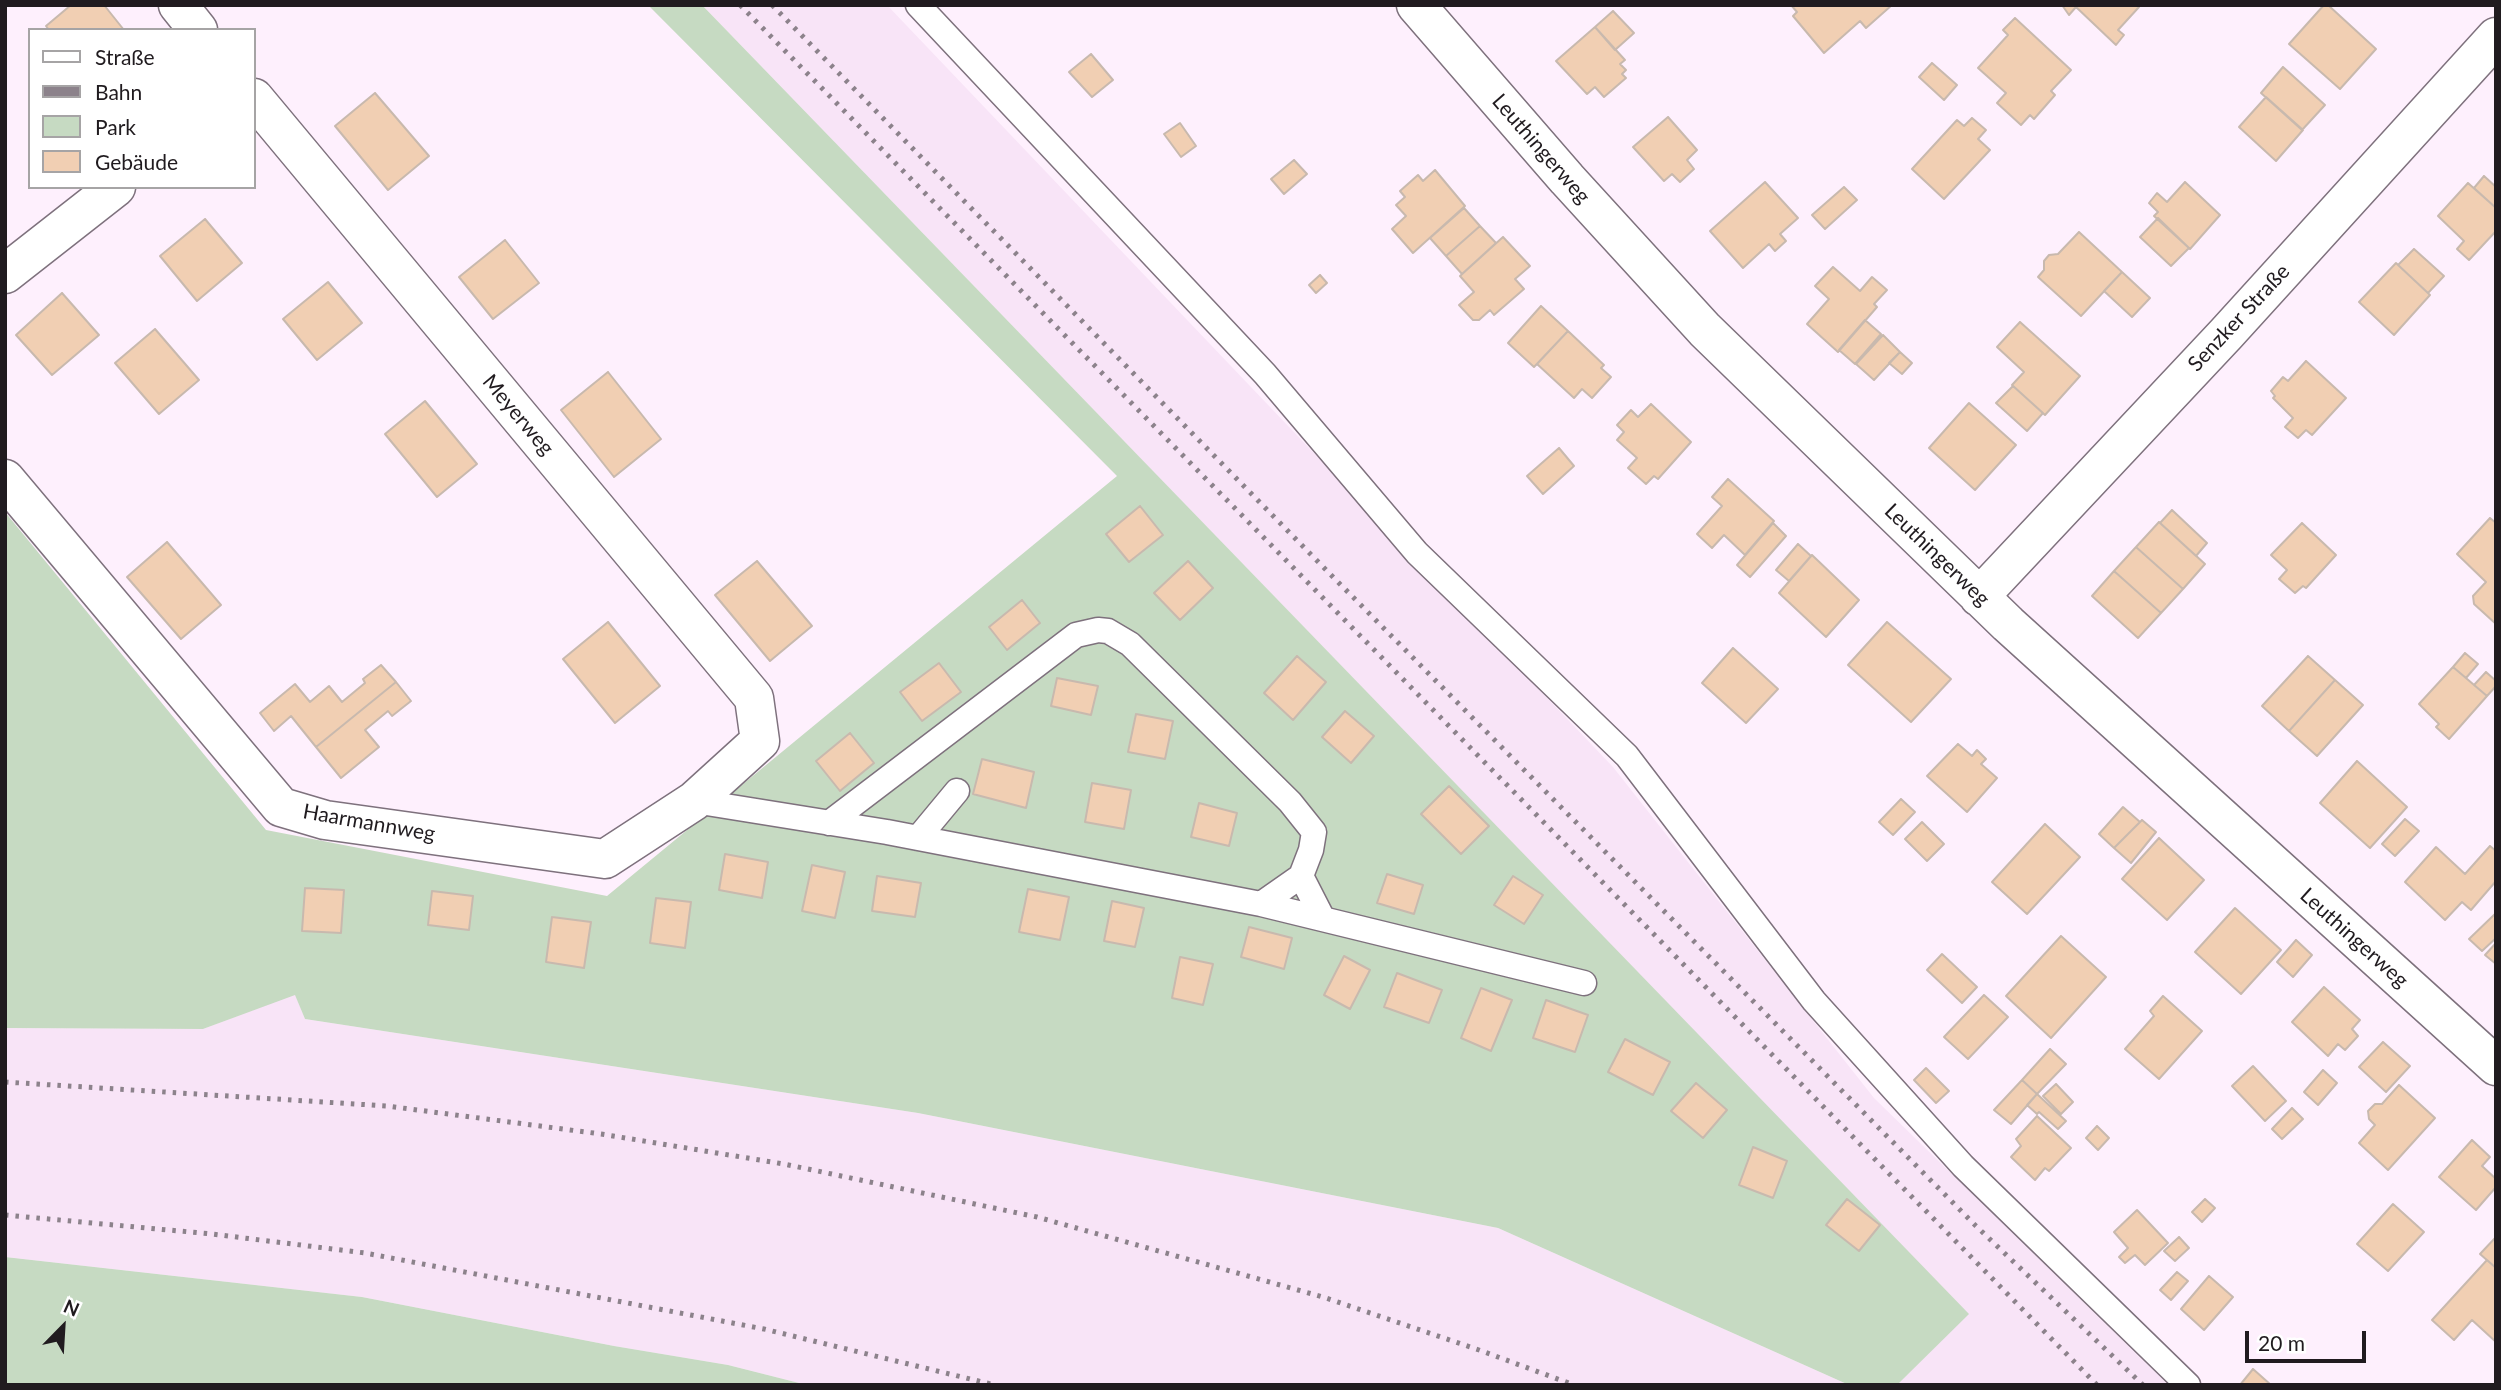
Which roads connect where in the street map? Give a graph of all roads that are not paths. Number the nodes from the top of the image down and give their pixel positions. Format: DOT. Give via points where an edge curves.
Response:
graph roads {
  1 [pos="178,5"];
  2 [pos="918,5"];
  3 [pos="1416,5"];
  4 [pos="196,28"];
  5 [pos="2496,37"];
  6 [pos="256,100"];
  7 [pos="113,189"];
  8 [pos="5,274"];
  9 [pos="5,479"];
  10 [pos="1979,597"];
  11 [pos="760,741"];
  12 [pos="957,791"];
  13 [pos="694,800"];
  14 [pos="829,823"];
  15 [pos="918,838"];
  16 [pos="1301,876"];
  17 [pos="1261,904"];
  18 [pos="1323,919"];
  19 [pos="1584,983"];
  20 [pos="2496,1066"];
  21 [pos="2188,1385"];
  1 -- 4 [label="street"];
  2 -- 21 [label="lane" via="1265,374 1417,553 1627,756 1814,1001 1962,1166"];
  3 -- 10 [label="street, Leuthingerweg" via="1705,330"];
  5 -- 10 [label="street, Senzker Straße"];
  6 -- 11 [label="street, Meyerweg" via="754,698"];
  7 -- 8 [label="street"];
  9 -- 13 [label="street, Haarmannweg" via="281,807 324,820 605,859"];
  10 -- 20 [label="street, Leuthingerweg"];
  11 -- 13 [label="street, Haarmannweg"];
  12 -- 15 [label="lane"];
  13 -- 14 [label="lane"];
  14 -- 15 [label="lane"];
  14 -- 16 [label="lane" via="1076,635 1108,631 1130,644 1290,802 1314,832"];
  15 -- 17 [label="lane"];
  16 -- 17 [label="lane"];
  16 -- 18 [label="lane"];
  17 -- 18 [label="lane"];
  18 -- 19 [label="lane"];
}
